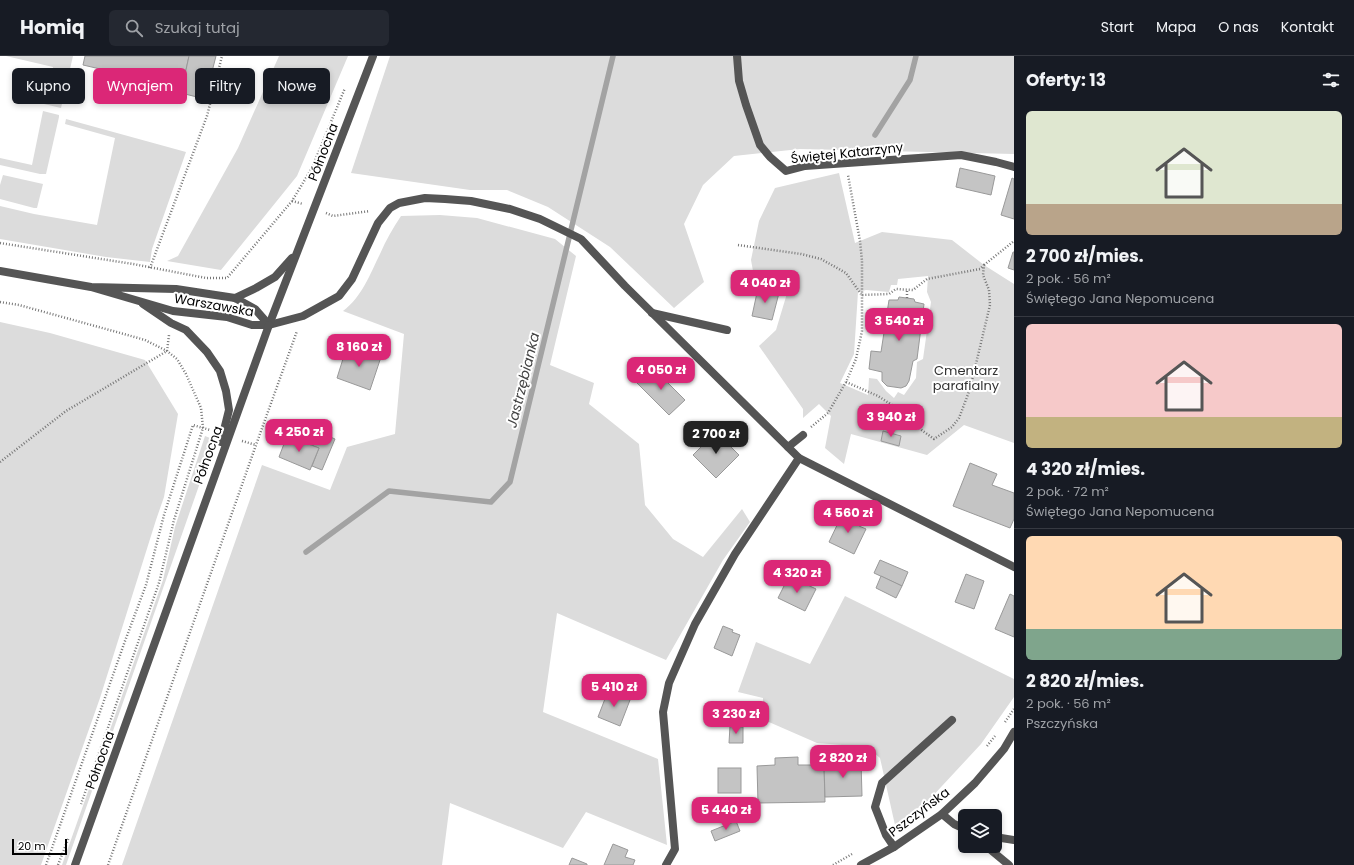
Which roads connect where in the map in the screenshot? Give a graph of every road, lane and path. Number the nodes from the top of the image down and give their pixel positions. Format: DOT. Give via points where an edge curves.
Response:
graph roads {
  1 [pos="222,56"];
  2 [pos="373,56"];
  3 [pos="737,56"];
  4 [pos="346,86"];
  5 [pos="846,163"];
  6 [pos="1014,167"];
  7 [pos="376,211"];
  8 [pos="333,216"];
  9 [pos="1014,241"];
  10 [pos="0,243"];
  11 [pos="738,245"];
  12 [pos="297,253"];
  13 [pos="984,265"];
  14 [pos="150,268"];
  15 [pos="0,271"];
  16 [pos="91,287"];
  17 [pos="907,290"];
  18 [pos="862,295"];
  19 [pos="235,298"];
  20 [pos="907,298"];
  21 [pos="136,299"];
  22 [pos="0,302"];
  23 [pos="652,313"];
  24 [pos="303,316"];
  25 [pos="268,325"];
  26 [pos="727,330"];
  27 [pos="167,351"];
  28 [pos="846,382"];
  29 [pos="203,428"];
  30 [pos="803,435"];
  31 [pos="788,447"];
  32 [pos="799,458"];
  33 [pos="0,462"];
  34 [pos="218,462"];
  35 [pos="1014,567"];
  36 [pos="1014,708"];
  37 [pos="952,720"];
  38 [pos="1003,724"];
  39 [pos="999,730"];
  40 [pos="1014,732"];
  41 [pos="986,747"];
  42 [pos="79,811"];
  43 [pos="942,814"];
  44 [pos="958,826"];
  45 [pos="71,833"];
  46 [pos="1002,838"];
  47 [pos="1014,840"];
  48 [pos="894,847"];
  49 [pos="994,853"];
  50 [pos="46,865"];
  51 [pos="58,865"];
  52 [pos="75,865"];
  53 [pos="108,865"];
  54 [pos="666,865"];
  55 [pos="861,865"];
  56 [pos="1009,865"];
  1 -- 14 [label="path" via="207,116"];
  2 -- 12 [label="street, Północna"];
  3 -- 5 [label="street, Świętej Katarzyny" via="746,105 760,145 770,157 786,171 805,166"];
  4 -- 14 [label="path" via="312,168 292,201 227,278 206,278"];
  5 -- 6 [label="street, Świętej Katarzyny" via="961,155"];
  5 -- 18 [label="path" via="861,247"];
  7 -- 8 [label="path"];
  9 -- 13 [label="path"];
  10 -- 14 [label="path"];
  11 -- 18 [label="path" via="801,254 821,260 846,273"];
  12 -- 19 [label="street" via="275,277"];
  12 -- 25 [label="street, Północna"];
  13 -- 17 [label="path" via="980,269 927,279 913,290"];
  13 -- 28 [label="path" via="983,275 989,290 990,305 970,389 959,418 952,427 934,439 892,405"];
  15 -- 16 [label="street, Warszawska"];
  16 -- 19 [label="street, Warszawska" via="176,289"];
  16 -- 21 [label="street, Warszawska"];
  17 -- 18 [label="path" via="896,288 889,294"];
  17 -- 20 [label="path"];
  18 -- 28 [label="path" via="862,331 856,359"];
  19 -- 25 [label="street, Warszawska" via="255,309"];
  21 -- 25 [label="street, Warszawska" via="173,311 227,317 252,325"];
  21 -- 34 [label="street" via="186,330 207,352 220,371 229,410"];
  22 -- 27 [label="path" via="124,334"];
  23 -- 24 [label="street" via="582,239 540,219 510,209 471,201 425,198 399,203 390,208 378,223 352,279 339,296"];
  23 -- 26 [label="street"];
  23 -- 31 [label="street"];
  24 -- 25 [label="street"];
  24 -- 53 [label="path"];
  25 -- 34 [label="street, Północna"];
  27 -- 29 [label="path" via="177,360 192,386 201,408"];
  27 -- 33 [label="path" via="66,411"];
  28 -- 30 [label="path" via="828,413"];
  29 -- 42 [label="path" via="174,520 159,583"];
  29 -- 50 [label="path" via="194,425 164,515 146,585"];
  30 -- 31 [label="street"];
  31 -- 32 [label="street"];
  32 -- 35 [label="street"];
  32 -- 54 [label="street" via="735,554 695,624 669,683 663,712 675,849"];
  34 -- 52 [label="street, Północna"];
  36 -- 38 [label="path"];
  37 -- 48 [label="street" via="882,783 875,807 886,835"];
  39 -- 41 [label="path"];
  40 -- 43 [label="street, Pszczyńska" via="1004,749 975,783"];
  43 -- 44 [label="street"];
  43 -- 48 [label="street, Pszczyńska"];
  45 -- 51 [label="path"];
  46 -- 47 [label="street"];
  48 -- 55 [label="street, Pszczyńska"];
  49 -- 56 [label="street"];
}
